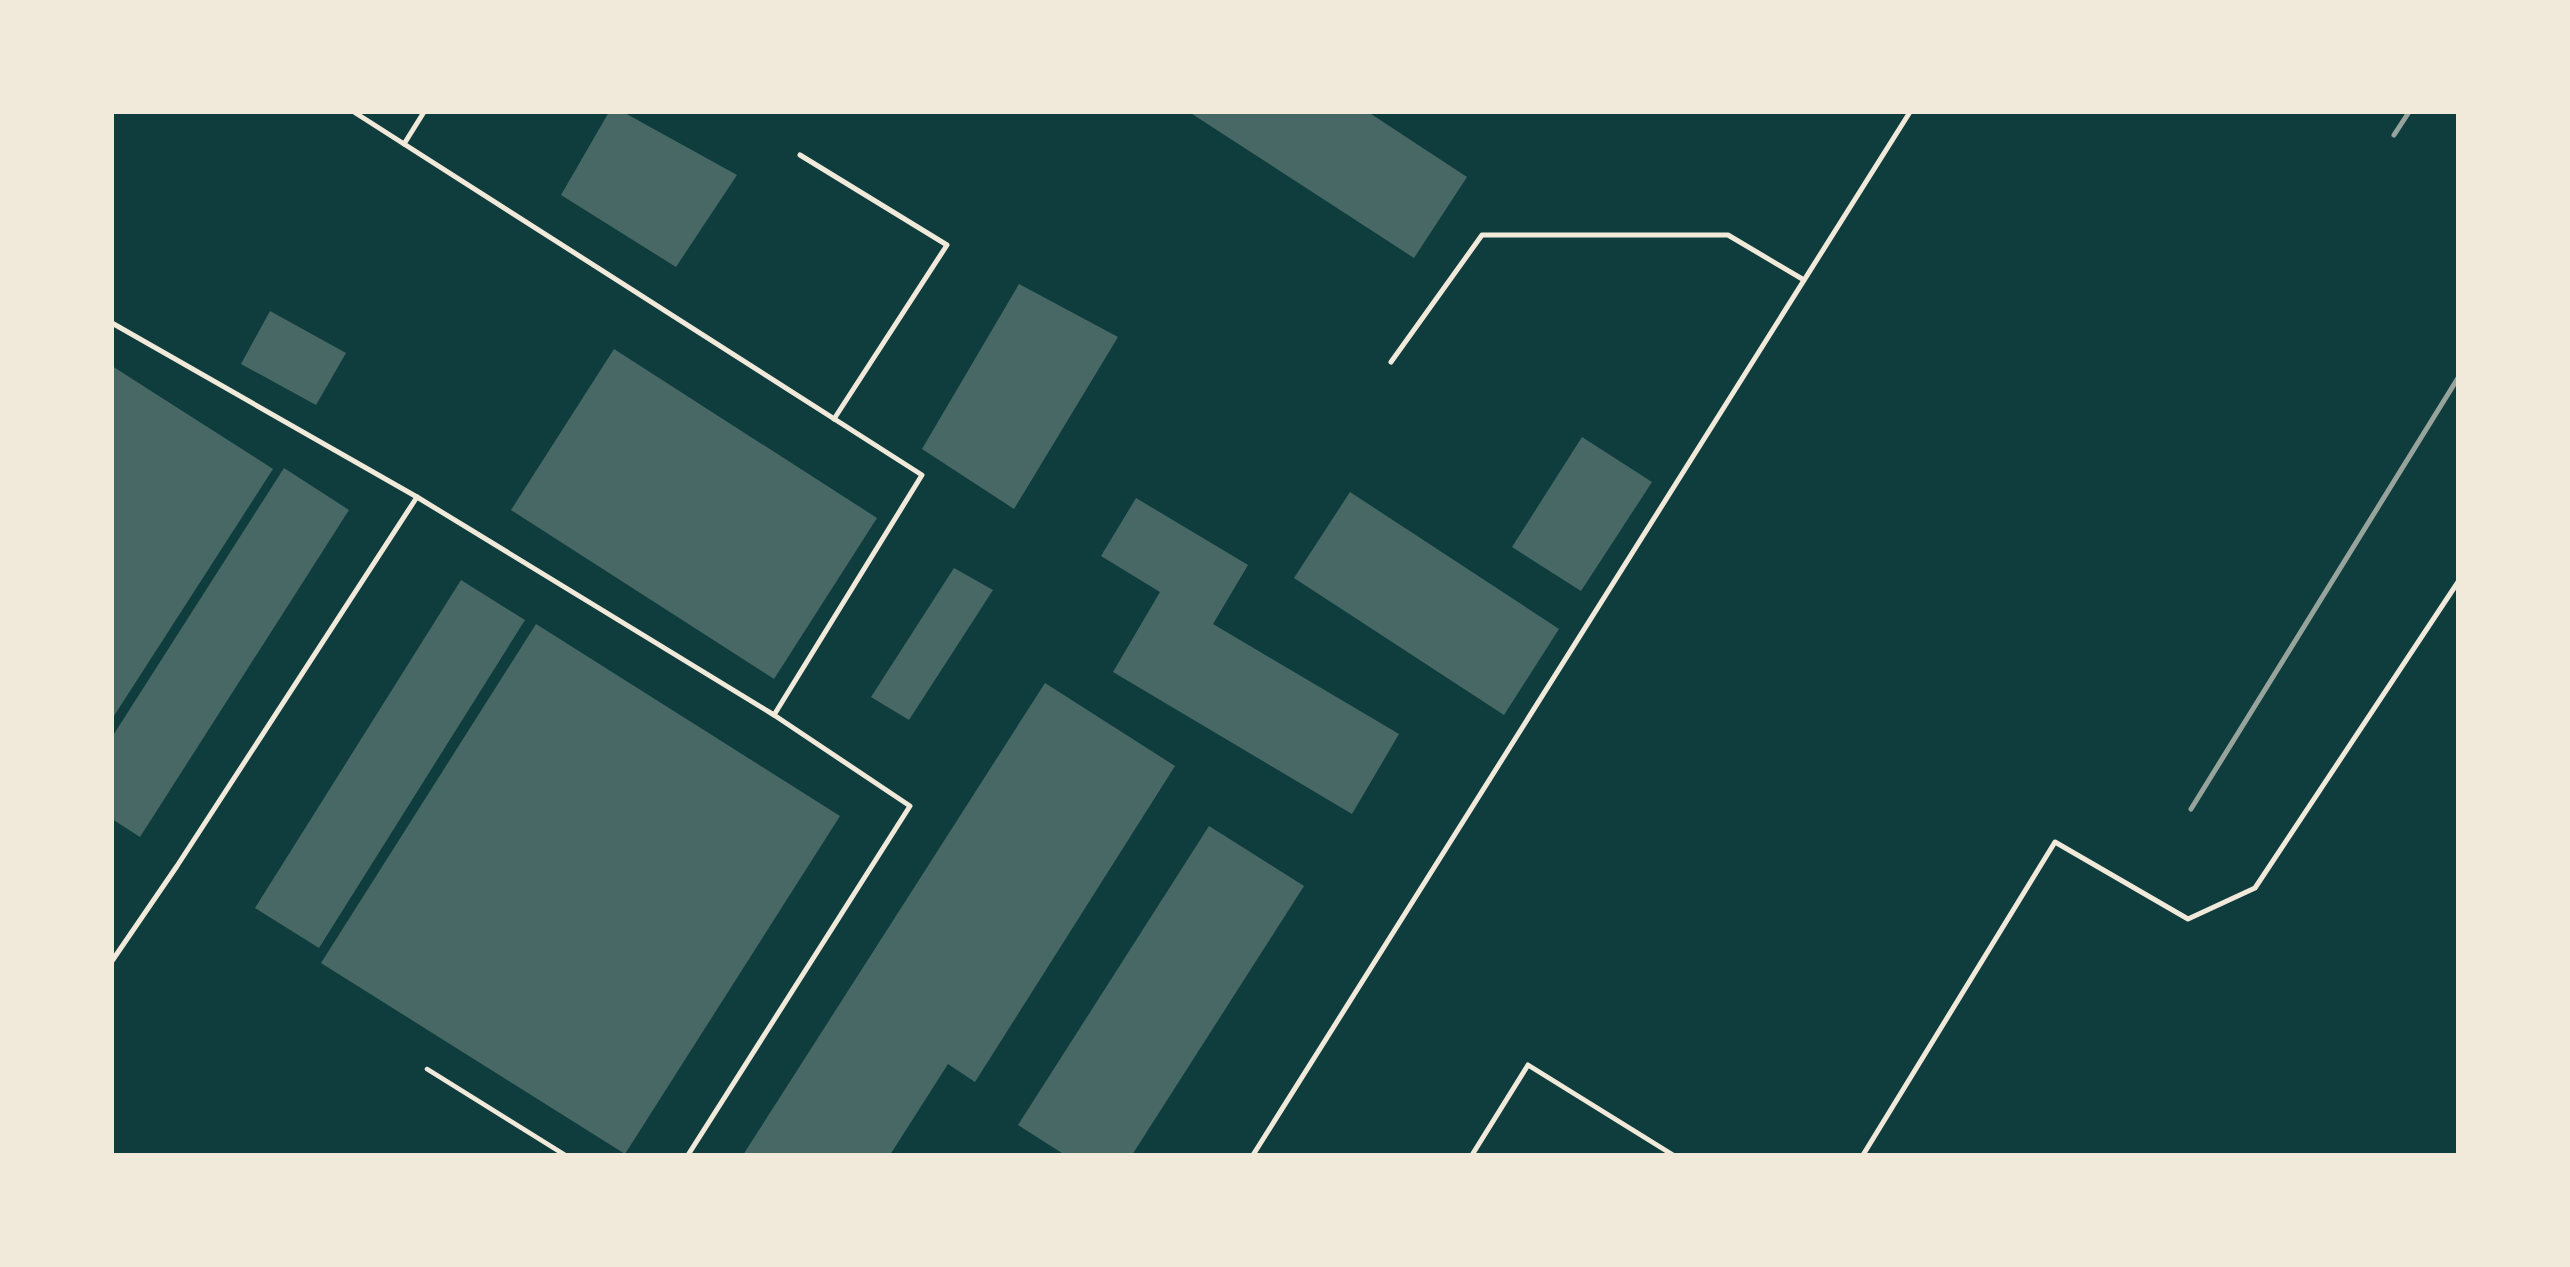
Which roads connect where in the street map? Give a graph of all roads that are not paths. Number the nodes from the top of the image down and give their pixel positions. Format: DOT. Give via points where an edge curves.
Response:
graph roads {
  1 [pos="354,112"];
  2 [pos="424,112"];
  3 [pos="1910,112"];
  4 [pos="404,144"];
  5 [pos="800,155"];
  6 [pos="1804,280"];
  7 [pos="112,323"];
  8 [pos="1391,362"];
  9 [pos="834,419"];
  10 [pos="417,498"];
  11 [pos="2458,582"];
  12 [pos="774,715"];
  13 [pos="112,961"];
  14 [pos="688,1155"];
  15 [pos="1253,1155"];
  16 [pos="1472,1155"];
  17 [pos="1673,1155"];
  18 [pos="1863,1155"];
  1 -- 4 [label="lane"];
  2 -- 4 [label="lane"];
  3 -- 6 [label="lane"];
  4 -- 9 [label="lane"];
  5 -- 9 [label="lane" via="947,245"];
  6 -- 8 [label="lane" via="1728,236 1482,234"];
  6 -- 15 [label="lane"];
  7 -- 10 [label="lane"];
  9 -- 12 [label="lane" via="922,475"];
  10 -- 12 [label="lane"];
  10 -- 13 [label="lane"];
  11 -- 18 [label="lane" via="2255,888 2188,919 2054,842"];
  12 -- 14 [label="lane" via="909,806"];
  16 -- 17 [label="lane" via="1528,1065"];
}
